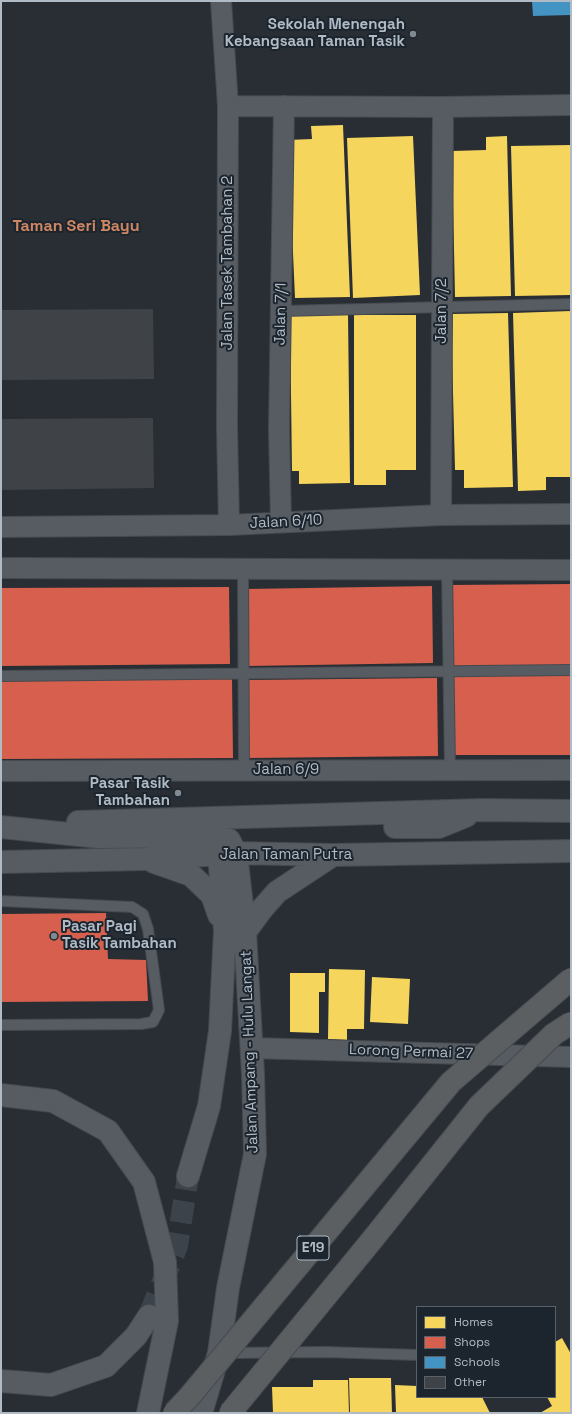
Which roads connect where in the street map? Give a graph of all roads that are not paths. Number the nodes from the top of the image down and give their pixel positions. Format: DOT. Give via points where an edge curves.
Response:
graph roads {
  1 [pos="221,1"];
  2 [pos="571,105"];
  3 [pos="228,106"];
  4 [pos="284,106"];
  5 [pos="444,107"];
  6 [pos="571,304"];
  7 [pos="442,308"];
  8 [pos="281,311"];
  9 [pos="571,514"];
  10 [pos="441,515"];
  11 [pos="281,522"];
  12 [pos="229,525"];
  13 [pos="1,527"];
  14 [pos="1,568"];
  15 [pos="243,569"];
  16 [pos="447,569"];
  17 [pos="571,570"];
  18 [pos="571,670"];
  19 [pos="449,671"];
  20 [pos="243,673"];
  21 [pos="1,676"];
  22 [pos="244,770"];
  23 [pos="450,770"];
  24 [pos="571,770"];
  25 [pos="1,771"];
  26 [pos="482,810"];
  27 [pos="571,811"];
  28 [pos="1,826"];
  29 [pos="228,849"];
  30 [pos="571,850"];
  31 [pos="333,856"];
  32 [pos="144,859"];
  33 [pos="1,862"];
  34 [pos="1,901"];
  35 [pos="235,932"];
  36 [pos="571,980"];
  37 [pos="571,1023"];
  38 [pos="1,1024"];
  39 [pos="251,1048"];
  40 [pos="571,1056"];
  41 [pos="1,1095"];
  42 [pos="188,1176"];
  43 [pos="149,1316"];
  44 [pos="219,1353"];
  45 [pos="416,1355"];
  46 [pos="1,1381"];
  47 [pos="148,1413"];
  48 [pos="174,1413"];
  49 [pos="201,1413"];
  50 [pos="230,1413"];
  1 -- 3 [label="street, Jalan Tasek Tambahan 2"];
  2 -- 5 [label="street"];
  3 -- 4 [label="street"];
  3 -- 12 [label="street, Jalan Tasek Tambahan 2"];
  4 -- 5 [label="street"];
  4 -- 8 [label="street, Jalan 7/1"];
  5 -- 7 [label="street, Jalan 7/2"];
  6 -- 7 [label="lane"];
  7 -- 8 [label="lane"];
  7 -- 10 [label="street, Jalan 7/2"];
  8 -- 11 [label="street, Jalan 7/1"];
  9 -- 10 [label="street, Jalan 6/10"];
  10 -- 11 [label="street, Jalan 6/10"];
  11 -- 12 [label="street, Jalan 6/10"];
  12 -- 13 [label="street, Jalan 6/10"];
  14 -- 15 [label="street"];
  15 -- 16 [label="street"];
  15 -- 20 [label="lane"];
  16 -- 17 [label="street"];
  16 -- 19 [label="lane"];
  18 -- 19 [label="lane"];
  19 -- 20 [label="lane"];
  19 -- 23 [label="lane"];
  20 -- 21 [label="lane"];
  20 -- 22 [label="lane"];
  22 -- 23 [label="street, Jalan 6/9"];
  22 -- 25 [label="street, Jalan 6/9"];
  23 -- 24 [label="street, Jalan 6/9"];
  26 -- 27 [label="street"];
  26 -- 28 [label="street"];
  26 -- 29 [label="street" via="439,827 260,830 243,833"];
  28 -- 29 [label="street" via="99,836 202,836"];
  29 -- 31 [label="street, Jalan Taman Putra"];
  29 -- 32 [label="street, Jalan Taman Putra"];
  29 -- 35 [label="street, Jalan Ampang - Hulu Langat"];
  30 -- 31 [label="street, Jalan Taman Putra"];
  31 -- 35 [label="street" via="277,892"];
  32 -- 33 [label="street, Jalan Taman Putra"];
  32 -- 35 [label="street" via="191,875 212,895"];
  34 -- 38 [label="lane" via="132,907 143,914 148,929 159,1010 153,1022 141,1024"];
  35 -- 39 [label="street, Jalan Ampang - Hulu Langat"];
  35 -- 42 [label="street, Jalan Ampang - Hulu Langat" via="209,1106"];
  36 -- 48 [label="highway, E19, bridge" via="451,1082"];
  37 -- 50 [label="highway, E19, bridge" via="554,1034 479,1106"];
  39 -- 40 [label="street, Lorong Permai 27"];
  39 -- 44 [label="street, Jalan Ampang - Hulu Langat" via="255,1154 228,1288"];
  41 -- 47 [label="street" via="53,1101 108,1131 144,1182 165,1262 167,1314"];
  43 -- 46 [label="street" via="136,1336 106,1366 51,1385"];
  44 -- 45 [label="lane" via="326,1352"];
  44 -- 49 [label="street, Jalan Ampang - Hulu Langat"];
}
